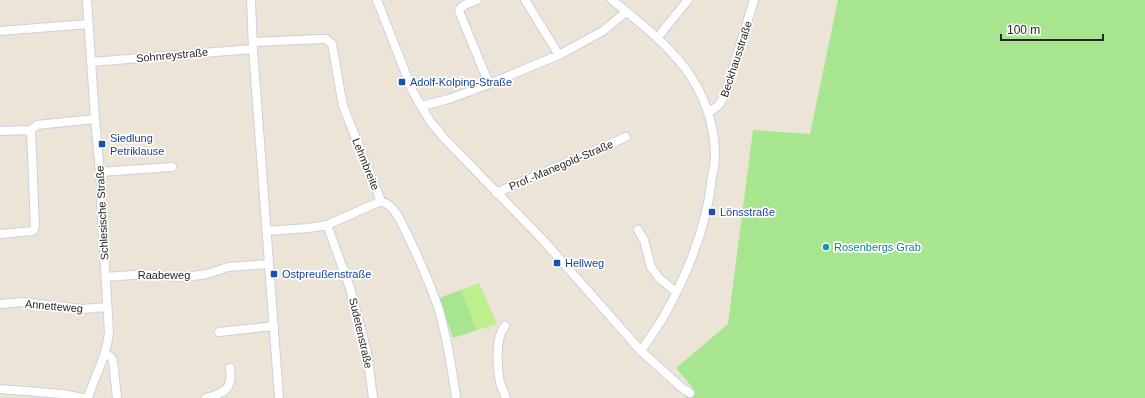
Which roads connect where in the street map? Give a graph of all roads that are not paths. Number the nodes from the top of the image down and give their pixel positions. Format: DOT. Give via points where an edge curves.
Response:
graph roads {
  1 [pos="87,0"];
  2 [pos="251,0"];
  3 [pos="377,0"];
  4 [pos="477,0"];
  5 [pos="525,0"];
  6 [pos="612,0"];
  7 [pos="688,0"];
  8 [pos="754,0"];
  9 [pos="626,12"];
  10 [pos="88,24"];
  11 [pos="0,31"];
  12 [pos="657,38"];
  13 [pos="253,45"];
  14 [pos="559,55"];
  15 [pos="91,62"];
  16 [pos="489,84"];
  17 [pos="421,106"];
  18 [pos="708,113"];
  19 [pos="95,119"];
  20 [pos="31,130"];
  21 [pos="0,131"];
  22 [pos="626,137"];
  23 [pos="172,167"];
  24 [pos="100,172"];
  25 [pos="496,193"];
  26 [pos="381,201"];
  27 [pos="327,224"];
  28 [pos="638,230"];
  29 [pos="267,231"];
  30 [pos="0,234"];
  31 [pos="269,264"];
  32 [pos="106,277"];
  33 [pos="676,292"];
  34 [pos="0,304"];
  35 [pos="107,307"];
  36 [pos="274,326"];
  37 [pos="505,326"];
  38 [pos="219,332"];
  39 [pos="641,352"];
  40 [pos="105,354"];
  41 [pos="230,368"];
  42 [pos="0,389"];
  43 [pos="690,392"];
  44 [pos="83,398"];
  45 [pos="88,398"];
  46 [pos="116,398"];
  47 [pos="206,398"];
  48 [pos="279,398"];
  49 [pos="373,398"];
  50 [pos="456,398"];
  51 [pos="506,398"];
  1 -- 10 [label="street, Schlesische Straße"];
  2 -- 13 [label="street"];
  3 -- 17 [label="street" via="405,73"];
  4 -- 16 [label="street" via="463,6 459,11"];
  5 -- 14 [label="street"];
  6 -- 9 [label="street"];
  7 -- 12 [label="street"];
  8 -- 18 [label="street, Beckhausstraße" via="725,95 719,105"];
  9 -- 12 [label="street"];
  9 -- 14 [label="street" via="603,31"];
  10 -- 11 [label="street"];
  10 -- 15 [label="street, Schlesische Straße"];
  12 -- 18 [label="street" via="686,69"];
  13 -- 15 [label="street, Sohnreystraße"];
  13 -- 26 [label="street, Lehmbreite" via="322,38 330,41 343,106"];
  13 -- 29 [label="street"];
  14 -- 16 [label="street"];
  15 -- 19 [label="street, Schlesische Straße"];
  16 -- 17 [label="street"];
  17 -- 25 [label="street" via="443,137"];
  18 -- 33 [label="street" via="715,156 710,194 698,244"];
  19 -- 20 [label="street" via="37,125"];
  19 -- 24 [label="street, Schlesische Straße"];
  20 -- 21 [label="street"];
  20 -- 30 [label="street" via="36,227 28,232"];
  22 -- 25 [label="street, Prof.-Manegold-Straße"];
  23 -- 24 [label="street"];
  24 -- 32 [label="street, Schlesische Straße"];
  25 -- 39 [label="street" via="543,240"];
  26 -- 27 [label="street"];
  26 -- 50 [label="street, Lehmbreite" via="393,208 427,278 448,346"];
  27 -- 29 [label="street" via="294,230"];
  27 -- 49 [label="street, Sudetenstraße" via="350,288 367,352"];
  28 -- 33 [label="street" via="644,240 651,267 659,278"];
  29 -- 31 [label="street"];
  31 -- 32 [label="street, Raabeweg" via="228,267 193,276 147,274"];
  31 -- 36 [label="street"];
  32 -- 35 [label="street, Schlesische Straße"];
  33 -- 39 [label="street"];
  34 -- 35 [label="street, Annetteweg" via="24,302 82,309"];
  35 -- 40 [label="street, Schlesische Straße" via="108,345"];
  36 -- 38 [label="street"];
  36 -- 48 [label="street"];
  37 -- 51 [label="street" via="500,336 498,364 500,382"];
  39 -- 43 [label="street"];
  40 -- 45 [label="street, Schlesische Straße"];
  40 -- 46 [label="street" via="113,360"];
  41 -- 47 [label="street" via="231,378 227,389"];
  42 -- 44 [label="street"];
}
